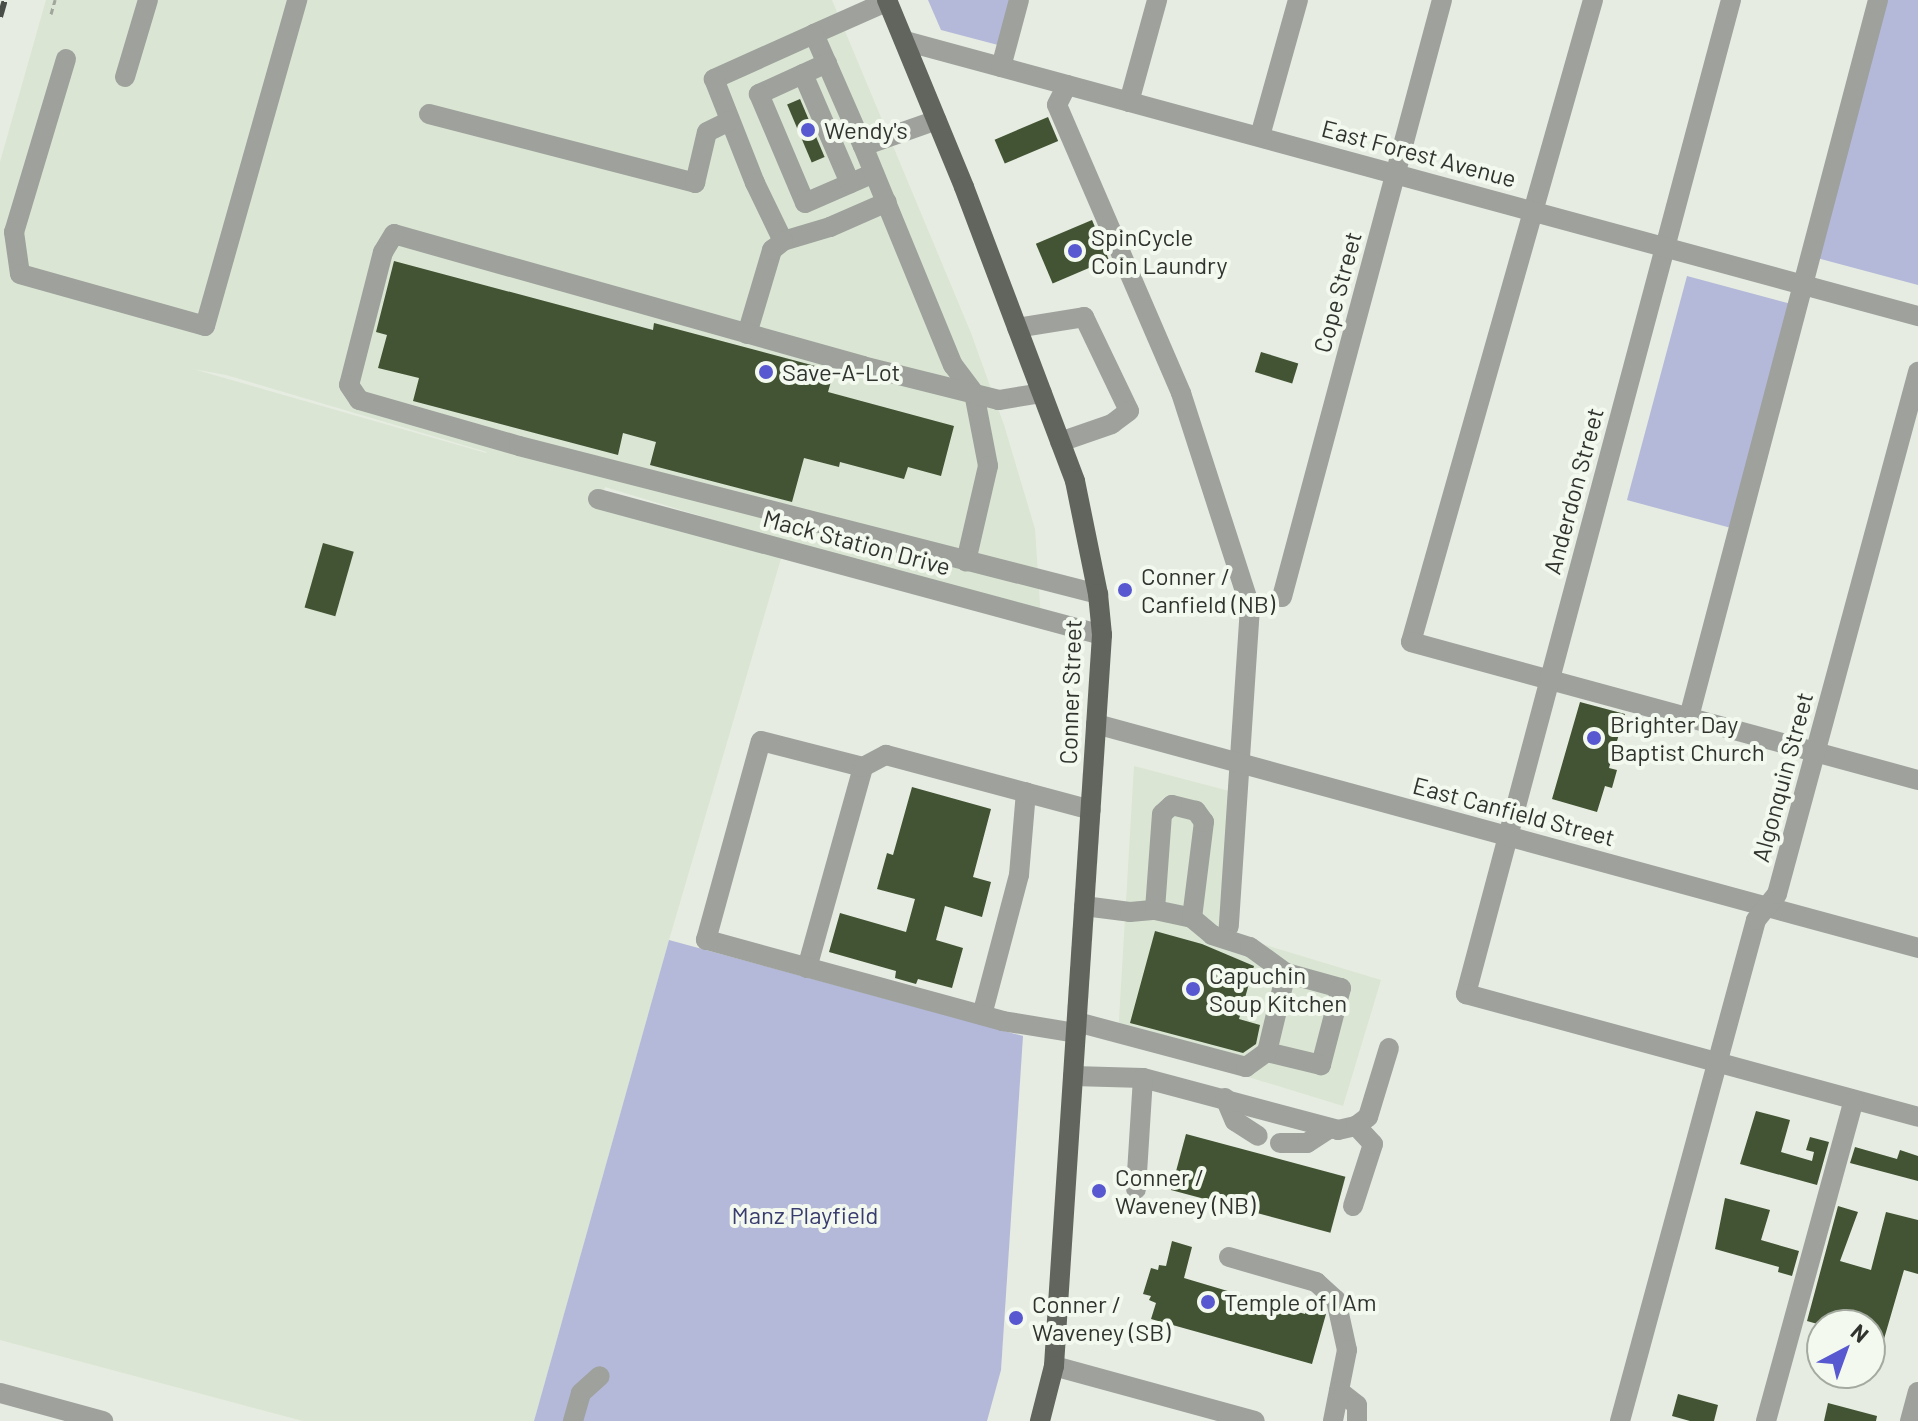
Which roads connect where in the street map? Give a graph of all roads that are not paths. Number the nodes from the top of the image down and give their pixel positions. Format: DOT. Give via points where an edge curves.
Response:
graph roads {
  1 [pos="148,0"];
  2 [pos="297,0"];
  3 [pos="888,0"];
  4 [pos="1019,0"];
  5 [pos="1157,0"];
  6 [pos="1298,0"];
  7 [pos="1442,0"];
  8 [pos="1593,0"];
  9 [pos="1731,0"];
  10 [pos="1878,0"];
  11 [pos="814,34"];
  12 [pos="905,41"];
  13 [pos="66,59"];
  14 [pos="827,63"];
  15 [pos="1001,67"];
  16 [pos="803,74"];
  17 [pos="125,77"];
  18 [pos="1067,85"];
  19 [pos="1129,102"];
  20 [pos="429,114"];
  21 [pos="937,120"];
  22 [pos="730,121"];
  23 [pos="1260,136"];
  24 [pos="863,146"];
  25 [pos="874,173"];
  26 [pos="1395,174"];
  27 [pos="850,183"];
  28 [pos="887,202"];
  29 [pos="1534,212"];
  30 [pos="783,241"];
  31 [pos="1665,247"];
  32 [pos="1804,286"];
  33 [pos="1918,316"];
  34 [pos="1017,328"];
  35 [pos="747,334"];
  36 [pos="1918,372"];
  37 [pos="974,393"];
  38 [pos="1042,393"];
  39 [pos="1060,442"];
  40 [pos="598,499"];
  41 [pos="966,561"];
  42 [pos="1098,594"];
  43 [pos="1282,597"];
  44 [pos="1102,635"];
  45 [pos="1550,679"];
  46 [pos="1689,717"];
  47 [pos="1096,724"];
  48 [pos="1816,752"];
  49 [pos="1238,763"];
  50 [pos="863,767"];
  51 [pos="1918,780"];
  52 [pos="1026,792"];
  53 [pos="1091,810"];
  54 [pos="1507,837"];
  55 [pos="1084,906"];
  56 [pos="1767,906"];
  57 [pos="1155,910"];
  58 [pos="1192,918"];
  59 [pos="1229,926"];
  60 [pos="1918,948"];
  61 [pos="807,968"];
  62 [pos="1286,973"];
  63 [pos="982,1015"];
  64 [pos="1076,1028"];
  65 [pos="1389,1048"];
  66 [pos="1267,1052"];
  67 [pos="1717,1063"];
  68 [pos="1073,1076"];
  69 [pos="1143,1078"];
  70 [pos="1225,1098"];
  71 [pos="1854,1100"];
  72 [pos="1918,1117"];
  73 [pos="1356,1126"];
  74 [pos="1330,1128"];
  75 [pos="1258,1136"];
  76 [pos="1280,1143"];
  77 [pos="1136,1189"];
  78 [pos="1353,1206"];
  79 [pos="1229,1257"];
  80 [pos="1054,1366"];
  81 [pos="600,1376"];
  82 [pos="1339,1391"];
  83 [pos="1918,1392"];
  84 [pos="0,1393"];
  85 [pos="103,1421"];
  86 [pos="573,1421"];
  87 [pos="1040,1421"];
  88 [pos="1255,1421"];
  89 [pos="1333,1421"];
  90 [pos="1357,1421"];
  91 [pos="1620,1421"];
  92 [pos="1766,1421"];
  93 [pos="1910,1421"];
  1 -- 17 [label="street"];
  2 -- 13 [label="street" via="205,326 20,274 14,232"];
  3 -- 11 [label="street"];
  3 -- 12 [label="main road, Conner Street"];
  4 -- 15 [label="street"];
  5 -- 19 [label="street"];
  6 -- 23 [label="street"];
  7 -- 26 [label="street, Cope Street"];
  8 -- 29 [label="street"];
  9 -- 31 [label="street, Anderdon Street"];
  10 -- 32 [label="street"];
  11 -- 14 [label="street"];
  11 -- 22 [label="street" via="714,79"];
  12 -- 15 [label="street, East Forest Avenue"];
  12 -- 21 [label="main road, Conner Street"];
  14 -- 16 [label="street"];
  14 -- 24 [label="street"];
  15 -- 18 [label="street, East Forest Avenue"];
  16 -- 27 [label="street"];
  16 -- 27 [label="street" via="759,94 805,203"];
  18 -- 19 [label="street, East Forest Avenue"];
  18 -- 49 [label="street" via="1057,105 1181,393 1250,607"];
  19 -- 23 [label="street, East Forest Avenue"];
  20 -- 22 [label="street" via="695,183 707,132"];
  21 -- 24 [label="street"];
  21 -- 34 [label="main road, Conner Street"];
  22 -- 30 [label="street"];
  23 -- 26 [label="street, East Forest Avenue"];
  24 -- 25 [label="street"];
  25 -- 27 [label="street"];
  25 -- 28 [label="street"];
  26 -- 29 [label="street, East Forest Avenue"];
  26 -- 43 [label="street, Cope Street"];
  28 -- 30 [label="street"];
  28 -- 37 [label="street" via="953,365"];
  29 -- 31 [label="street, East Forest Avenue"];
  29 -- 45 [label="street" via="1411,642"];
  30 -- 35 [label="street" via="772,250"];
  31 -- 32 [label="street, East Forest Avenue"];
  31 -- 45 [label="street, Anderdon Street"];
  32 -- 33 [label="street, East Forest Avenue"];
  32 -- 46 [label="street"];
  34 -- 38 [label="main road, Conner Street"];
  34 -- 39 [label="street" via="1084,317 1129,411 1112,424"];
  35 -- 37 [label="street"];
  35 -- 41 [label="street" via="394,234 383,252 349,385 359,400 650,482"];
  36 -- 48 [label="street, Algonquin Street"];
  37 -- 38 [label="street" via="999,400"];
  37 -- 41 [label="street" via="988,466"];
  38 -- 39 [label="main road, Conner Street"];
  39 -- 42 [label="main road, Conner Street" via="1075,481"];
  40 -- 44 [label="street, Mack Station Drive"];
  41 -- 42 [label="street"];
  42 -- 44 [label="main road, Conner Street"];
  44 -- 47 [label="main road, Conner Street"];
  45 -- 46 [label="street"];
  45 -- 54 [label="street, Anderdon Street"];
  46 -- 48 [label="street"];
  47 -- 49 [label="street, East Canfield Street"];
  47 -- 53 [label="main road, Conner Street"];
  48 -- 51 [label="street"];
  48 -- 56 [label="street, Algonquin Street" via="1777,894"];
  49 -- 54 [label="street, East Canfield Street"];
  49 -- 59 [label="street"];
  50 -- 52 [label="street" via="886,755"];
  50 -- 61 [label="street"];
  50 -- 61 [label="street" via="761,741 706,940"];
  52 -- 53 [label="street"];
  52 -- 63 [label="street" via="1019,875"];
  53 -- 55 [label="main road, Conner Street"];
  54 -- 56 [label="street, East Canfield Street"];
  54 -- 67 [label="street, Anderdon Street" via="1466,994"];
  55 -- 57 [label="street"];
  55 -- 64 [label="main road, Conner Street"];
  56 -- 60 [label="street, East Canfield Street"];
  56 -- 67 [label="street, Algonquin Street" via="1756,920"];
  57 -- 58 [label="street"];
  57 -- 58 [label="street" via="1162,814 1172,805 1196,811 1204,822"];
  58 -- 62 [label="street" via="1212,935 1250,947"];
  61 -- 63 [label="street"];
  62 -- 66 [label="street"];
  62 -- 66 [label="street" via="1341,988 1321,1065"];
  63 -- 64 [label="street"];
  64 -- 66 [label="street" via="1246,1067"];
  64 -- 68 [label="main road, Conner Street"];
  65 -- 73 [label="street" via="1368,1117"];
  67 -- 71 [label="street"];
  67 -- 91 [label="street, Algonquin Street"];
  68 -- 69 [label="street"];
  68 -- 80 [label="main road, Conner Street"];
  69 -- 70 [label="street"];
  69 -- 77 [label="street"];
  70 -- 74 [label="street"];
  70 -- 75 [label="street" via="1235,1121"];
  71 -- 72 [label="street"];
  71 -- 92 [label="street"];
  73 -- 74 [label="street"];
  73 -- 78 [label="street" via="1373,1144"];
  74 -- 76 [label="street" via="1307,1143"];
  79 -- 82 [label="street" via="1328,1289 1336,1300 1347,1350"];
  80 -- 87 [label="main road, Conner Street"];
  80 -- 88 [label="street"];
  81 -- 86 [label="street" via="581,1393"];
  82 -- 89 [label="street"];
  82 -- 90 [label="street" via="1357,1405"];
  83 -- 93 [label="street"];
  84 -- 85 [label="street"];
}
